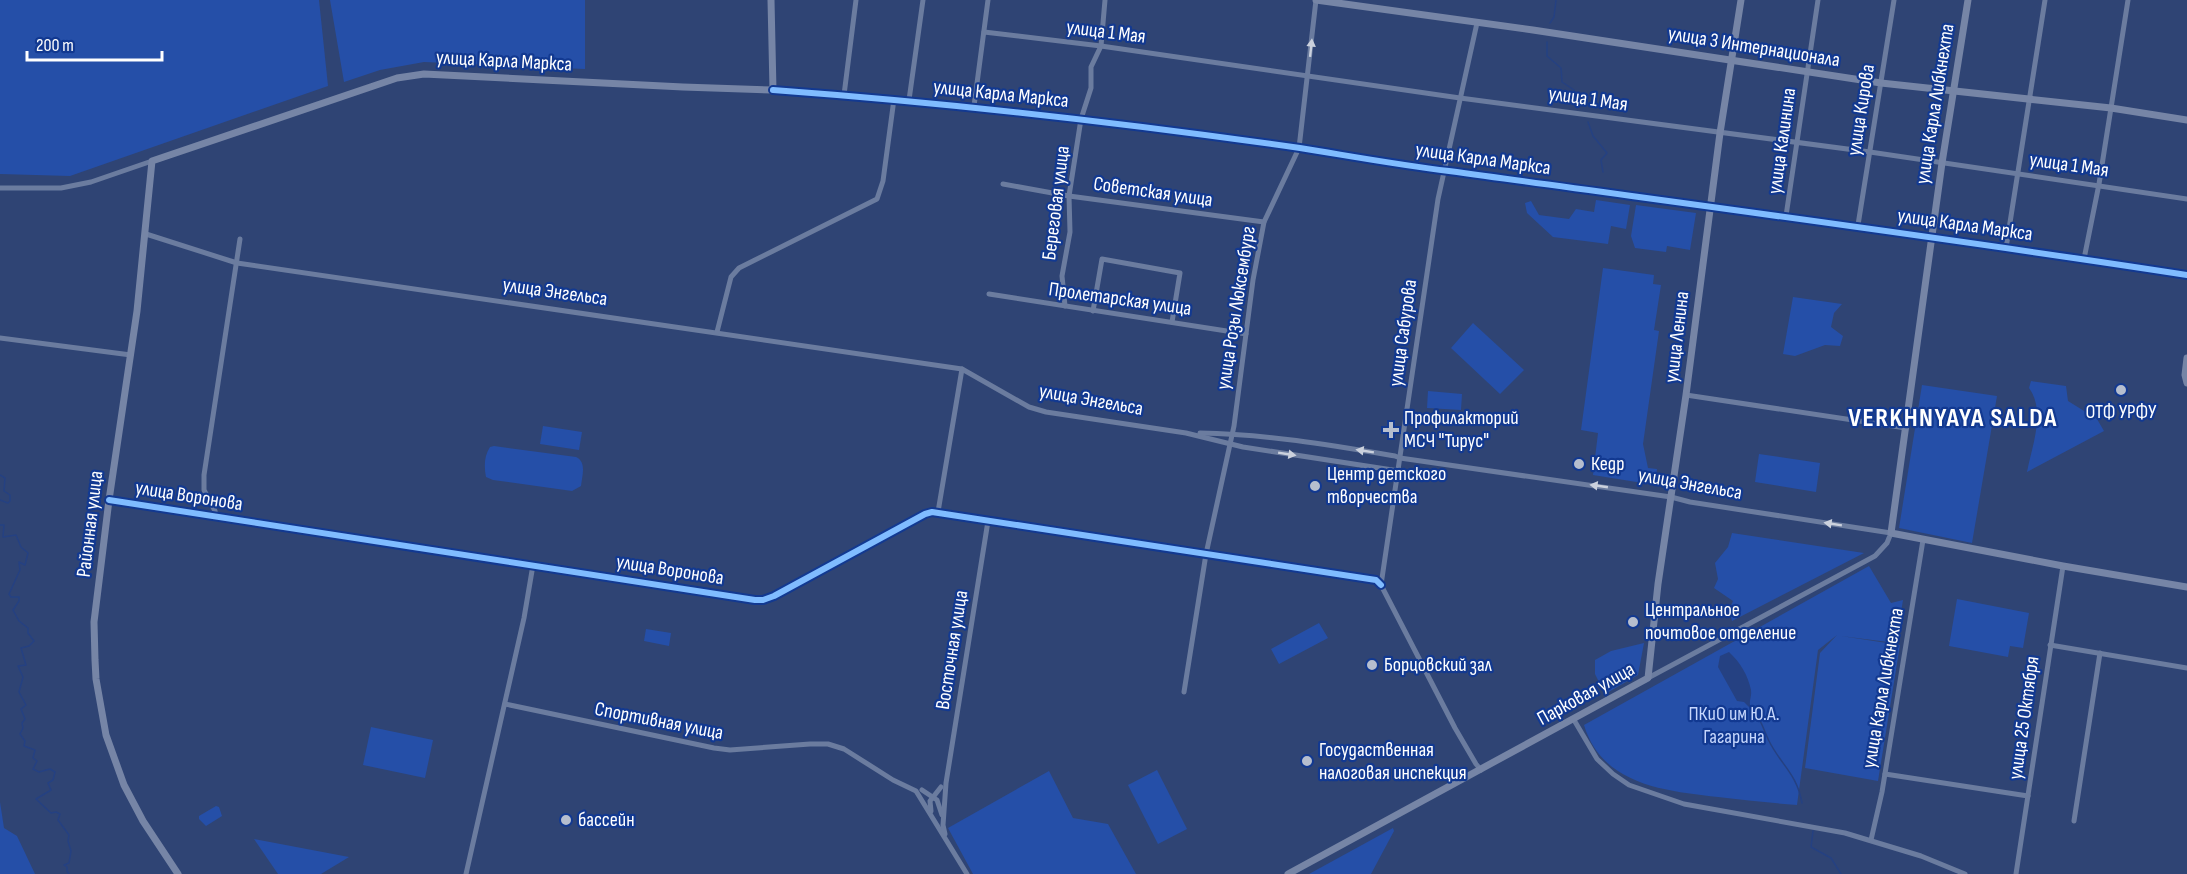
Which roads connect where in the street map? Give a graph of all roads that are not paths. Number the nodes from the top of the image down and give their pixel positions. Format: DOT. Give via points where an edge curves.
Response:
graph roads {
  1 [pos="771,0"];
  2 [pos="856,0"];
  3 [pos="923,0"];
  4 [pos="988,0"];
  5 [pos="1105,0"];
  6 [pos="1316,0"];
  7 [pos="1741,0"];
  8 [pos="1818,0"];
  9 [pos="1894,0"];
  10 [pos="1968,0"];
  11 [pos="2045,0"];
  12 [pos="2128,0"];
  13 [pos="1477,22"];
  14 [pos="984,32"];
  15 [pos="1101,46"];
  16 [pos="1731,60"];
  17 [pos="1807,71"];
  18 [pos="1308,75"];
  19 [pos="1881,83"];
  20 [pos="773,90"];
  21 [pos="1954,92"];
  22 [pos="844,95"];
  23 [pos="1460,98"];
  24 [pos="2029,98"];
  25 [pos="894,99"];
  26 [pos="909,100"];
  27 [pos="974,106"];
  28 [pos="2111,108"];
  29 [pos="1081,119"];
  30 [pos="2187,120"];
  31 [pos="1720,133"];
  32 [pos="1796,142"];
  33 [pos="1299,148"];
  34 [pos="1870,152"];
  35 [pos="152,161"];
  36 [pos="1942,163"];
  37 [pos="1444,171"];
  38 [pos="2017,173"];
  39 [pos="1003,184"];
  40 [pos="2099,184"];
  41 [pos="0,188"];
  42 [pos="1069,195"];
  43 [pos="2187,199"];
  44 [pos="1711,206"];
  45 [pos="1786,216"];
  46 [pos="1264,222"];
  47 [pos="1858,225"];
  48 [pos="146,234"];
  49 [pos="1931,237"];
  50 [pos="240,239"];
  51 [pos="2006,248"];
  52 [pos="2084,259"];
  53 [pos="237,262"];
  54 [pos="2187,275"];
  55 [pos="989,294"];
  56 [pos="1065,306"];
  57 [pos="1093,311"];
  58 [pos="1172,322"];
  59 [pos="717,332"];
  60 [pos="1246,334"];
  61 [pos="0,338"];
  62 [pos="130,355"];
  63 [pos="2187,358"];
  64 [pos="962,369"];
  65 [pos="2187,382"];
  66 [pos="1686,395"];
  67 [pos="1906,428"];
  68 [pos="1186,433"];
  69 [pos="1232,433"];
  70 [pos="1230,444"];
  71 [pos="1400,458"];
  72 [pos="1398,471"];
  73 [pos="1671,497"];
  74 [pos="109,500"];
  75 [pos="938,512"];
  76 [pos="216,517"];
  77 [pos="988,521"];
  78 [pos="1891,533"];
  79 [pos="1923,540"];
  80 [pos="1206,554"];
  81 [pos="534,565"];
  82 [pos="2063,566"];
  83 [pos="1381,585"];
  84 [pos="2187,587"];
  85 [pos="2050,645"];
  86 [pos="2100,653"];
  87 [pos="2187,668"];
  88 [pos="1648,678"];
  89 [pos="1184,692"];
  90 [pos="505,704"];
  91 [pos="1574,720"];
  92 [pos="1481,770"];
  93 [pos="1885,774"];
  94 [pos="943,785"];
  95 [pos="919,790"];
  96 [pos="946,793"];
  97 [pos="932,796"];
  98 [pos="2028,796"];
  99 [pos="927,804"];
  100 [pos="939,804"];
  101 [pos="2074,821"];
  102 [pos="944,822"];
  103 [pos="946,839"];
  104 [pos="1871,840"];
  105 [pos="178,874"];
  106 [pos="466,874"];
  107 [pos="967,874"];
  108 [pos="1288,874"];
  109 [pos="1965,874"];
  110 [pos="2016,874"];
  1 -- 20 [label="main road"];
  2 -- 22 [label="street"];
  3 -- 26 [label="street"];
  4 -- 14 [label="street"];
  5 -- 15 [label="street, Береговая улица"];
  6 -- 13 [label="main road, улица 3 Интернационала"];
  18 -- 6 [label="street, улица Розы Люксембург, one-way"];
  7 -- 16 [label="main road, улица Ленина"];
  8 -- 17 [label="street, улица Калинина"];
  9 -- 19 [label="street, улица Кирова"];
  10 -- 21 [label="main road, улица Карла Либкнехта"];
  11 -- 24 [label="street"];
  12 -- 28 [label="street"];
  13 -- 16 [label="main road, улица 3 Интернационала"];
  13 -- 23 [label="street, улица Сабурова"];
  14 -- 15 [label="street, улица 1 Мая"];
  14 -- 27 [label="street"];
  15 -- 18 [label="street, улица 1 Мая"];
  15 -- 29 [label="street, Береговая улица" via="1091,67 1091,88"];
  16 -- 17 [label="main road, улица 3 Интернационала"];
  16 -- 31 [label="main road, улица Ленина"];
  17 -- 19 [label="main road, улица 3 Интернационала"];
  17 -- 32 [label="street, улица Калинина"];
  18 -- 23 [label="street, улица 1 Мая"];
  18 -- 33 [label="street, улица Розы Люксембург"];
  19 -- 21 [label="main road, улица 3 Интернационала"];
  19 -- 34 [label="street, улица Кирова"];
  20 -- 22 [label="street, улица Карла Маркса"];
  20 -- 35 [label="main road, улица Карла Маркса" via="424,74 397,78"];
  21 -- 24 [label="main road, улица 3 Интернационала"];
  21 -- 36 [label="main road, улица Карла Либкнехта"];
  22 -- 25 [label="street, улица Карла Маркса"];
  23 -- 31 [label="street, улица 1 Мая"];
  23 -- 37 [label="street, улица Сабурова"];
  24 -- 28 [label="main road, улица 3 Интернационала"];
  24 -- 38 [label="street"];
  25 -- 26 [label="street, улица Карла Маркса"];
  25 -- 59 [label="street" via="877,199 739,268 731,278"];
  26 -- 27 [label="street, улица Карла Маркса"];
  27 -- 29 [label="street, улица Карла Маркса"];
  28 -- 30 [label="main road, улица 3 Интернационала"];
  28 -- 40 [label="street"];
  29 -- 33 [label="street, улица Карла Маркса"];
  29 -- 42 [label="street, Береговая улица"];
  31 -- 32 [label="street, улица 1 Мая"];
  31 -- 44 [label="main road, улица Ленина"];
  32 -- 34 [label="street, улица 1 Мая"];
  32 -- 45 [label="street, улица Калинина"];
  33 -- 37 [label="street, улица Карла Маркса"];
  33 -- 46 [label="street, улица Розы Люксембург"];
  34 -- 36 [label="street, улица 1 Мая"];
  34 -- 47 [label="street, улица Кирова"];
  35 -- 41 [label="street" via="61,188"];
  35 -- 48 [label="main road, Районная улица"];
  36 -- 38 [label="street, улица 1 Мая"];
  36 -- 49 [label="main road, улица Карла Либкнехта"];
  37 -- 44 [label="street, улица Карла Маркса"];
  37 -- 71 [label="street, улица Сабурова"];
  38 -- 40 [label="street, улица 1 Мая"];
  38 -- 51 [label="street"];
  39 -- 42 [label="street, Советская улица"];
  40 -- 43 [label="street, улица 1 Мая"];
  40 -- 52 [label="street"];
  42 -- 46 [label="street, Советская улица"];
  42 -- 56 [label="street, Береговая улица" via="1070,232 1062,276"];
  44 -- 45 [label="street, улица Карла Маркса"];
  44 -- 66 [label="main road, улица Ленина"];
  45 -- 47 [label="street, улица Карла Маркса"];
  46 -- 60 [label="street, улица Розы Люксембург"];
  47 -- 49 [label="street, улица Карла Маркса"];
  48 -- 53 [label="street, улица Энгельса"];
  48 -- 62 [label="main road, Районная улица"];
  49 -- 51 [label="street, улица Карла Маркса"];
  49 -- 67 [label="main road, улица Карла Либкнехта"];
  50 -- 53 [label="street"];
  51 -- 52 [label="street, улица Карла Маркса"];
  52 -- 54 [label="street, улица Карла Маркса"];
  53 -- 59 [label="street, улица Энгельса"];
  53 -- 76 [label="street" via="204,475 204,490"];
  55 -- 56 [label="street, Пролетарская улица"];
  56 -- 57 [label="street, Пролетарская улица"];
  57 -- 58 [label="street, Пролетарская улица"];
  57 -- 58 [label="street" via="1102,259 1180,273"];
  58 -- 60 [label="street, Пролетарская улица"];
  59 -- 64 [label="street, улица Энгельса"];
  60 -- 69 [label="street, улица Розы Люксембург"];
  61 -- 62 [label="street"];
  62 -- 74 [label="main road, Районная улица"];
  63 -- 65 [label="main road"];
  64 -- 68 [label="street, улица Энгельса" via="1029,407 1046,412"];
  64 -- 75 [label="street"];
  66 -- 67 [label="street"];
  66 -- 73 [label="main road, улица Ленина"];
  67 -- 78 [label="main road, улица Карла Либкнехта"];
  68 -- 69 [label="street, улица Энгельса"];
  68 -- 70 [label="street, улица Энгельса"];
  69 -- 70 [label="street, улица Розы Люксембург"];
  71 -- 69 [label="street, улица Энгельса, one-way"];
  70 -- 72 [label="street, улица Энгельса, one-way"];
  70 -- 80 [label="street, улица Розы Люксембург"];
  71 -- 72 [label="street, улица Сабурова"];
  73 -- 71 [label="street, улица Энгельса, one-way"];
  72 -- 83 [label="street, улица Сабурова"];
  78 -- 73 [label="street, улица Энгельса, one-way"];
  73 -- 88 [label="main road, улица Ленина"];
  74 -- 76 [label="street, улица Воронова"];
  74 -- 105 [label="main road, Районная улица" via="94,622 96,679 106,735 124,785"];
  75 -- 77 [label="street"];
  75 -- 81 [label="street, улица Воронова" via="925,514 763,600"];
  76 -- 81 [label="street, улица Воронова"];
  77 -- 80 [label="street"];
  77 -- 94 [label="street, Восточная улица"];
  78 -- 79 [label="main road, улица Энгельса"];
  78 -- 88 [label="street, Парковая улица" via="1875,556"];
  79 -- 82 [label="main road, улица Энгельса"];
  79 -- 93 [label="street, улица Карла Либкнехта"];
  80 -- 83 [label="street" via="1376,580"];
  80 -- 89 [label="street, улица Розы Люксембург"];
  81 -- 90 [label="street"];
  82 -- 84 [label="main road, улица Энгельса"];
  82 -- 85 [label="street, улица 25 Октября"];
  83 -- 92 [label="street"];
  85 -- 86 [label="street"];
  85 -- 98 [label="street, улица 25 Октября"];
  86 -- 87 [label="street"];
  86 -- 101 [label="street"];
  88 -- 91 [label="main road, Парковая улица"];
  90 -- 95 [label="street, Спортивная улица" via="730,750 828,744"];
  90 -- 106 [label="street"];
  91 -- 92 [label="main road, Парковая улица"];
  91 -- 104 [label="street" via="1597,759 1629,785 1684,804"];
  92 -- 108 [label="main road, Парковая улица"];
  93 -- 98 [label="street"];
  93 -- 104 [label="street, улица Карла Либкнехта"];
  94 -- 95 [label="street"];
  94 -- 96 [label="street, Восточная улица"];
  94 -- 97 [label="street"];
  95 -- 97 [label="street"];
  95 -- 99 [label="street"];
  96 -- 100 [label="street"];
  96 -- 102 [label="street, Восточная улица"];
  97 -- 99 [label="street"];
  97 -- 100 [label="street"];
  98 -- 110 [label="street, улица 25 Октября"];
  99 -- 100 [label="street"];
  99 -- 103 [label="street"];
  100 -- 102 [label="street"];
  102 -- 103 [label="street"];
  103 -- 107 [label="street"];
  104 -- 109 [label="street"];
}
